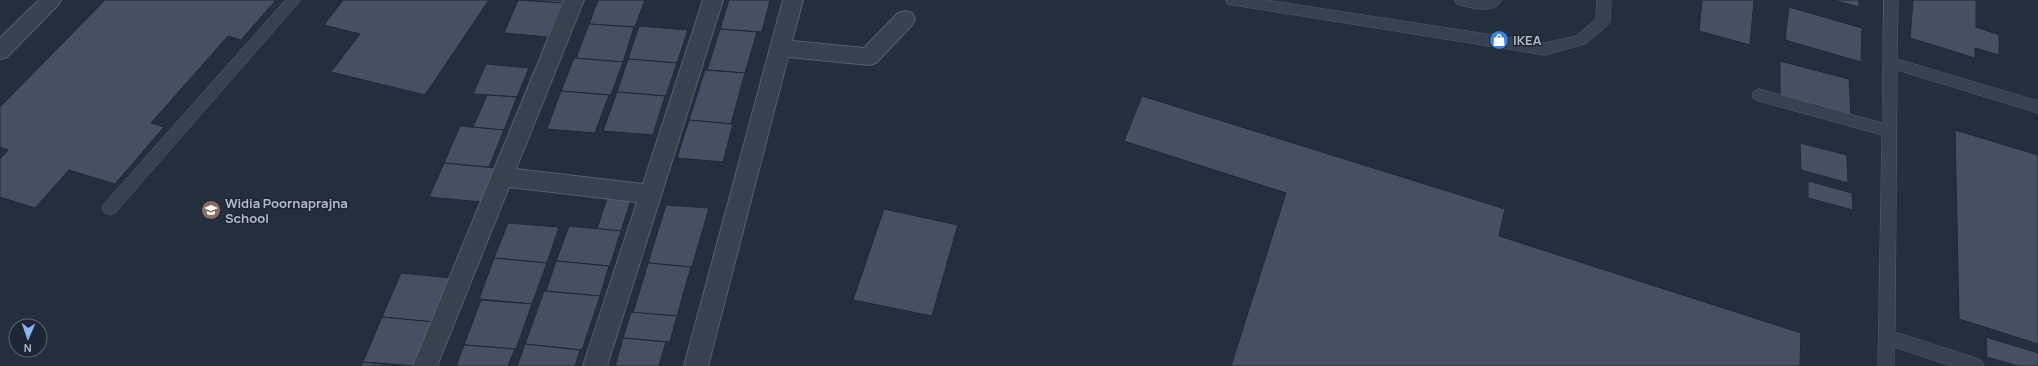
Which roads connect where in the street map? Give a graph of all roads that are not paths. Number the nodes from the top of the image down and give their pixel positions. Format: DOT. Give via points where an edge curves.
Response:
graph roads {
  1 [pos="51,0"];
  2 [pos="294,0"];
  3 [pos="574,0"];
  4 [pos="713,0"];
  5 [pos="793,0"];
  6 [pos="1462,0"];
  7 [pos="1494,0"];
  8 [pos="1604,0"];
  9 [pos="1891,0"];
  10 [pos="1242,1"];
  11 [pos="905,19"];
  12 [pos="9,31"];
  13 [pos="780,48"];
  14 [pos="0,51"];
  15 [pos="1890,64"];
  16 [pos="1760,95"];
  17 [pos="2038,107"];
  18 [pos="1890,131"];
  19 [pos="502,177"];
  20 [pos="650,194"];
  21 [pos="110,208"];
  22 [pos="1886,337"];
  23 [pos="425,366"];
  24 [pos="595,366"];
  25 [pos="696,366"];
  26 [pos="1886,366"];
  27 [pos="1976,366"];
  1 -- 12 [label="street"];
  2 -- 21 [label="lane"];
  3 -- 19 [label="street"];
  4 -- 20 [label="street"];
  5 -- 13 [label="street"];
  6 -- 7 [label="lane" via="1489,4"];
  8 -- 10 [label="lane" via="1603,21 1580,40 1545,49"];
  9 -- 15 [label="lane"];
  11 -- 13 [label="street" via="869,57"];
  12 -- 14 [label="street"];
  13 -- 25 [label="street"];
  15 -- 17 [label="lane"];
  15 -- 18 [label="lane"];
  16 -- 18 [label="lane"];
  18 -- 22 [label="lane"];
  19 -- 20 [label="street"];
  19 -- 23 [label="street"];
  20 -- 24 [label="street"];
  22 -- 26 [label="lane"];
  22 -- 27 [label="lane"];
}
